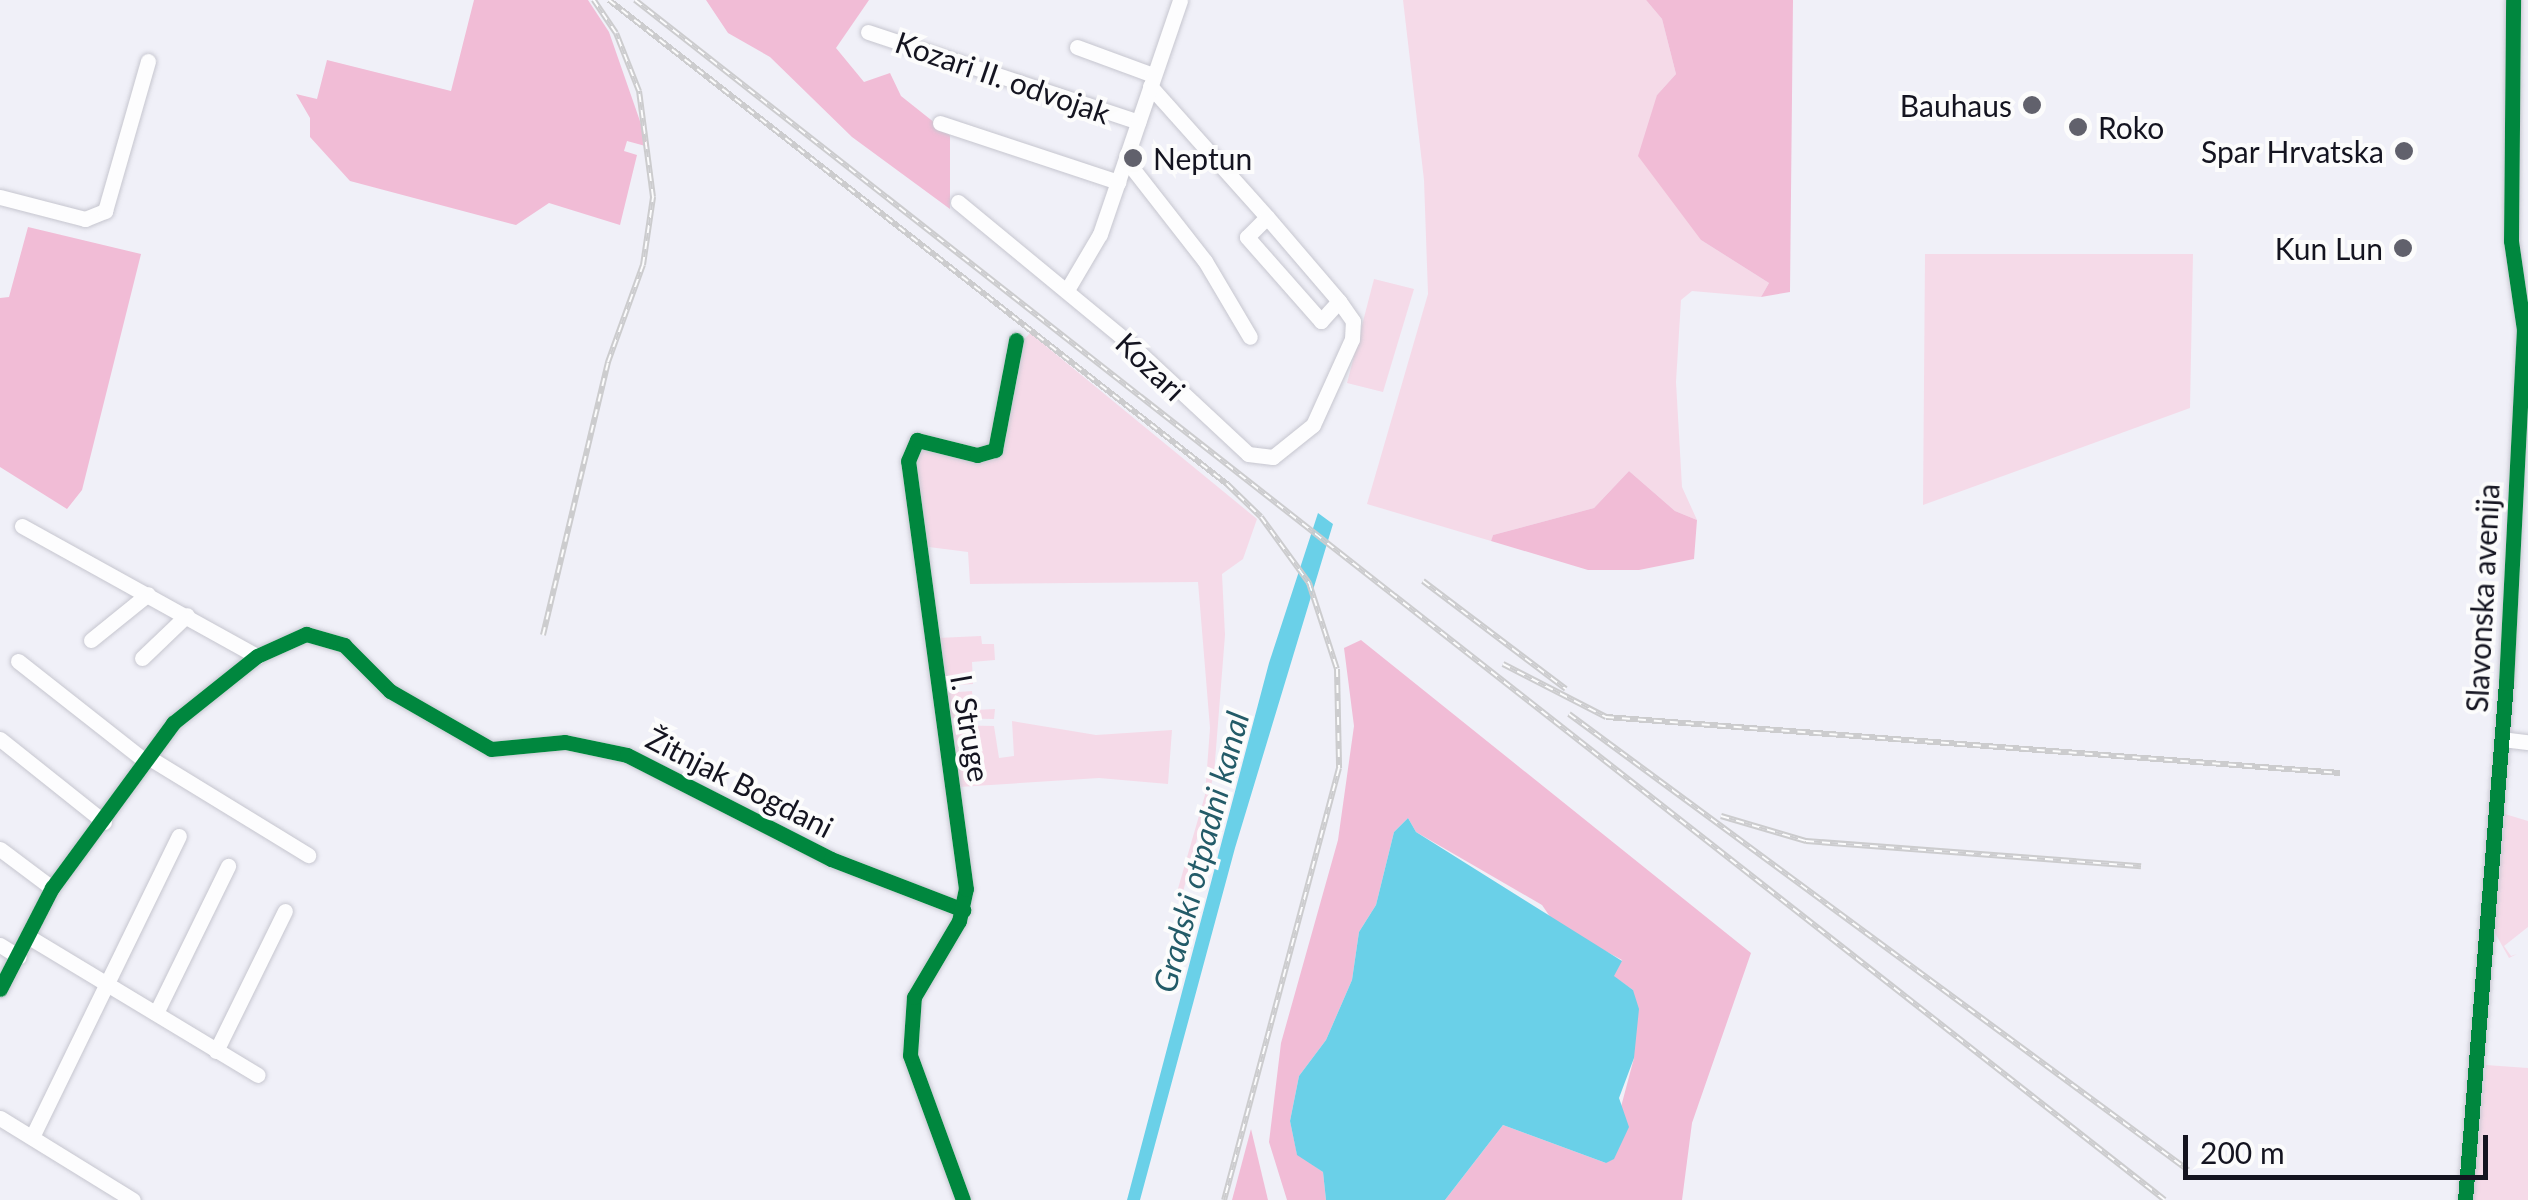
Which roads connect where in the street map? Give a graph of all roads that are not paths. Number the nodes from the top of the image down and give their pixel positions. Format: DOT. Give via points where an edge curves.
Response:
graph roads {
  1 [pos="1180,0"];
  2 [pos="2513,0"];
  3 [pos="868,32"];
  4 [pos="1077,47"];
  5 [pos="148,61"];
  6 [pos="1151,80"];
  7 [pos="1138,122"];
  8 [pos="940,123"];
  9 [pos="1126,160"];
  10 [pos="1118,182"];
  11 [pos="0,197"];
  12 [pos="958,202"];
  13 [pos="1266,217"];
  14 [pos="2524,287"];
  15 [pos="1067,290"];
  16 [pos="1339,301"];
  17 [pos="1250,337"];
  18 [pos="1016,340"];
  19 [pos="22,526"];
  20 [pos="148,594"];
  21 [pos="187,615"];
  22 [pos="91,640"];
  23 [pos="258,656"];
  24 [pos="142,658"];
  25 [pos="18,661"];
  26 [pos="0,739"];
  27 [pos="2502,739"];
  28 [pos="2528,742"];
  29 [pos="147,759"];
  30 [pos="104,822"];
  31 [pos="179,836"];
  32 [pos="0,850"];
  33 [pos="308,855"];
  34 [pos="228,866"];
  35 [pos="52,888"];
  36 [pos="963,910"];
  37 [pos="285,911"];
  38 [pos="29,936"];
  39 [pos="0,945"];
  40 [pos="19,957"];
  41 [pos="108,982"];
  42 [pos="0,989"];
  43 [pos="156,1012"];
  44 [pos="216,1051"];
  45 [pos="258,1075"];
  46 [pos="0,1118"];
  47 [pos="32,1137"];
  48 [pos="133,1200"];
  49 [pos="963,1200"];
  50 [pos="2465,1200"];
  1 -- 6 [label="street"];
  2 -- 14 [label="street, Slavonska avenija" via="2511,241"];
  3 -- 7 [label="street, Kozari II. odvojak"];
  4 -- 6 [label="street"];
  5 -- 11 [label="street" via="104,211 85,219"];
  6 -- 7 [label="street"];
  6 -- 13 [label="street"];
  7 -- 9 [label="street"];
  8 -- 10 [label="street"];
  9 -- 10 [label="street"];
  9 -- 17 [label="street" via="1205,261"];
  10 -- 15 [label="street" via="1100,234"];
  12 -- 15 [label="street, Kozari"];
  13 -- 16 [label="street"];
  13 -- 16 [label="street" via="1247,237 1321,320"];
  14 -- 27 [label="street, Slavonska avenija"];
  15 -- 16 [label="street, Kozari" via="1234,444 1248,454 1274,457 1313,425 1352,338 1353,321"];
  18 -- 36 [label="street, I. Struge" via="995,450 977,455 917,440 908,461 934,689 966,869"];
  19 -- 20 [label="street"];
  20 -- 21 [label="street"];
  20 -- 22 [label="street"];
  21 -- 23 [label="street"];
  21 -- 24 [label="street"];
  23 -- 29 [label="street, Žitnjak Bogdani" via="173,723"];
  23 -- 36 [label="street, Žitnjak Bogdani" via="306,634 334,640 390,691 483,746 565,742 627,755 831,859"];
  25 -- 29 [label="street"];
  26 -- 30 [label="street"];
  27 -- 28 [label="street"];
  27 -- 50 [label="street, Slavonska avenija"];
  29 -- 30 [label="street, Žitnjak Bogdani"];
  29 -- 33 [label="street"];
  30 -- 35 [label="street, Žitnjak Bogdani"];
  31 -- 41 [label="street"];
  32 -- 35 [label="street"];
  34 -- 43 [label="street"];
  35 -- 38 [label="street, Žitnjak Bogdani"];
  36 -- 49 [label="street, I. Struge" via="918,985 910,1030 918,1083"];
  37 -- 44 [label="street"];
  38 -- 40 [label="street, Žitnjak Bogdani"];
  38 -- 41 [label="street"];
  39 -- 40 [label="street"];
  40 -- 42 [label="street, Žitnjak Bogdani"];
  41 -- 43 [label="street"];
  41 -- 47 [label="street"];
  43 -- 44 [label="street"];
  44 -- 45 [label="street"];
  46 -- 47 [label="street"];
  47 -- 48 [label="street"];
}
